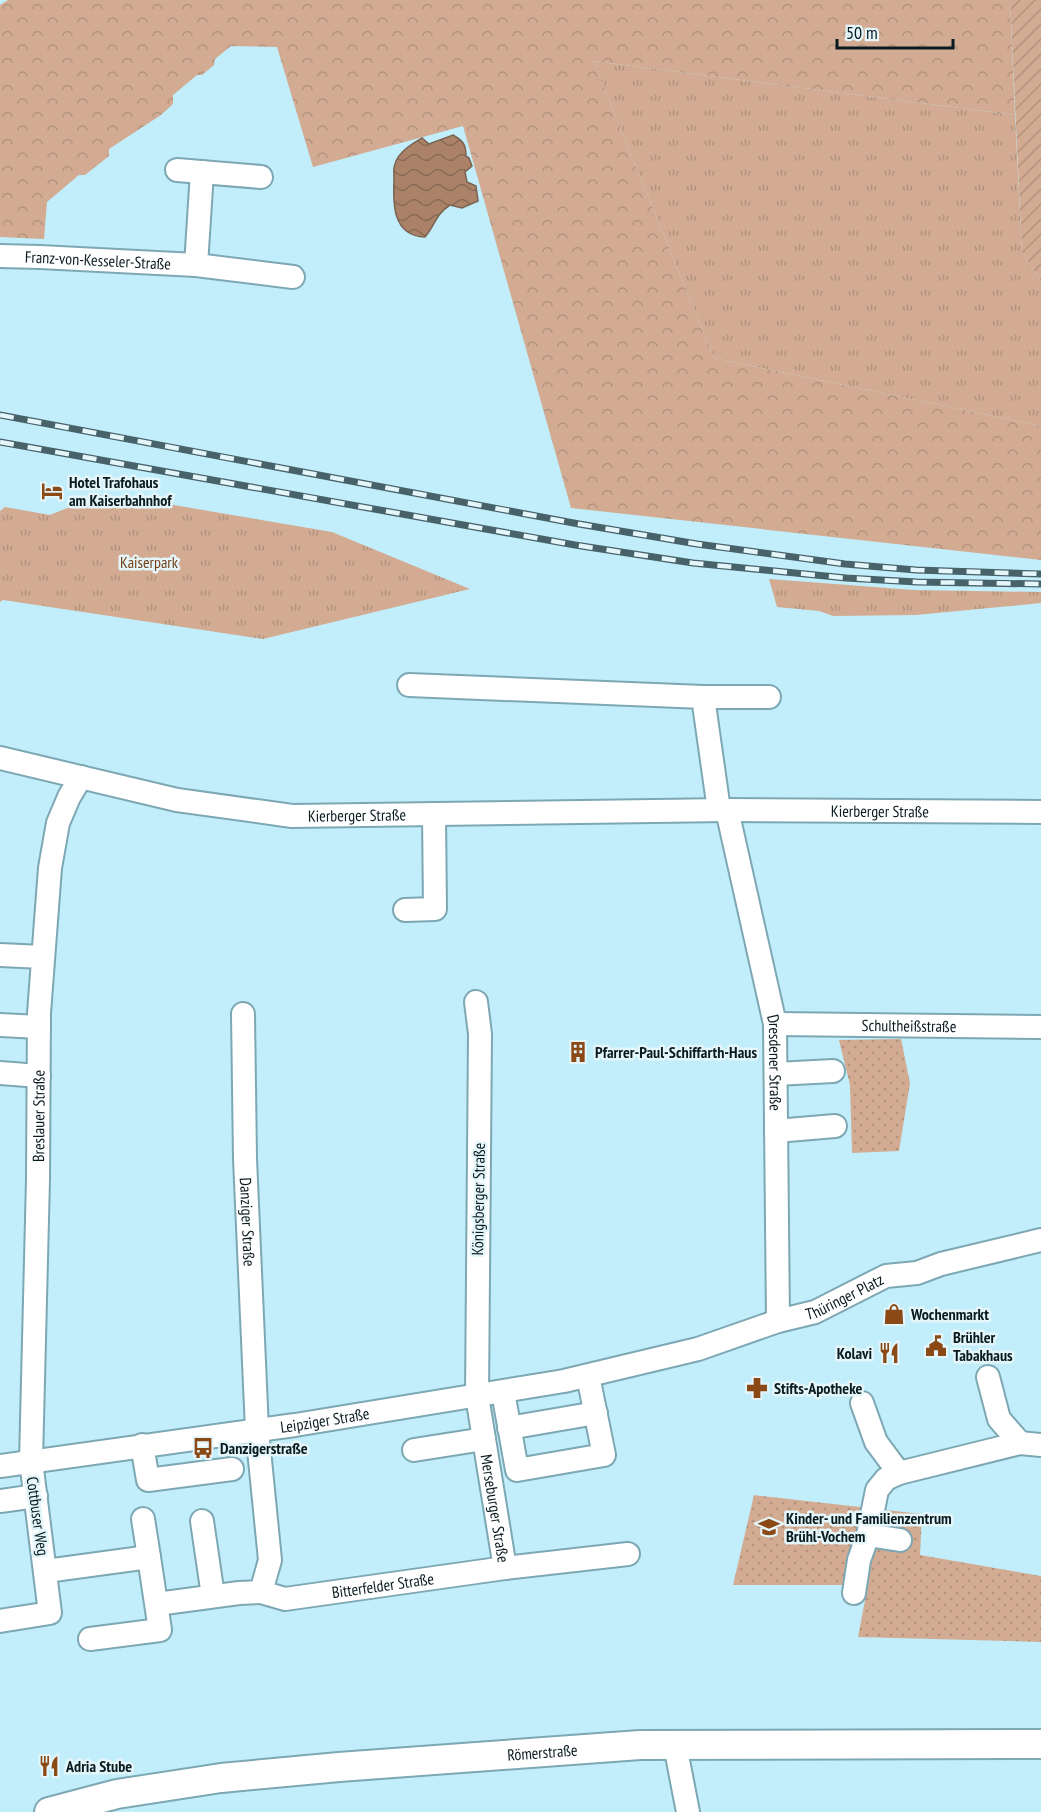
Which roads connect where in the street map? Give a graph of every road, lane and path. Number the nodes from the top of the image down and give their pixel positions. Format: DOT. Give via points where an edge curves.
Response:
graph roads {
  1 [pos="177,170"];
  2 [pos="202,172"];
  3 [pos="261,177"];
  4 [pos="0,256"];
  5 [pos="196,265"];
  6 [pos="293,278"];
  7 [pos="409,685"];
  8 [pos="703,697"];
  9 [pos="769,698"];
  10 [pos="0,758"];
  11 [pos="81,777"];
  12 [pos="723,810"];
  13 [pos="1041,812"];
  14 [pos="434,814"];
  15 [pos="405,910"];
  16 [pos="0,955"];
  17 [pos="43,957"];
  18 [pos="476,1002"];
  19 [pos="243,1014"];
  20 [pos="775,1024"];
  21 [pos="0,1025"];
  22 [pos="39,1027"];
  23 [pos="1041,1027"];
  24 [pos="833,1071"];
  25 [pos="0,1073"];
  26 [pos="776,1074"];
  27 [pos="39,1076"];
  28 [pos="835,1126"];
  29 [pos="776,1131"];
  30 [pos="1041,1240"];
  31 [pos="778,1321"];
  32 [pos="650,1362"];
  33 [pos="588,1376"];
  34 [pos="988,1377"];
  35 [pos="503,1392"];
  36 [pos="477,1396"];
  37 [pos="862,1403"];
  38 [pos="596,1413"];
  39 [pos="509,1428"];
  40 [pos="257,1430"];
  41 [pos="484,1439"];
  42 [pos="1030,1444"];
  43 [pos="142,1445"];
  44 [pos="414,1450"];
  45 [pos="31,1461"];
  46 [pos="0,1466"];
  47 [pos="232,1469"];
  48 [pos="899,1473"];
  49 [pos="36,1496"];
  50 [pos="0,1501"];
  51 [pos="143,1519"];
  52 [pos="202,1521"];
  53 [pos="868,1535"];
  54 [pos="900,1540"];
  55 [pos="628,1554"];
  56 [pos="149,1557"];
  57 [pos="505,1568"];
  58 [pos="46,1571"];
  59 [pos="261,1592"];
  60 [pos="854,1593"];
  61 [pos="213,1596"];
  62 [pos="157,1604"];
  63 [pos="0,1621"];
  64 [pos="90,1639"];
  65 [pos="1041,1744"];
  66 [pos="675,1745"];
  67 [pos="49,1812"];
  68 [pos="688,1812"];
  1 -- 2 [label="street"];
  2 -- 3 [label="street"];
  2 -- 5 [label="street"];
  4 -- 5 [label="street, Franz-von-Kesseler-Straße"];
  5 -- 6 [label="street, Franz-von-Kesseler-Straße"];
  7 -- 8 [label="street"];
  8 -- 9 [label="street"];
  8 -- 12 [label="street"];
  10 -- 11 [label="street, Kierberger Straße"];
  11 -- 14 [label="street, Kierberger Straße" via="177,800 292,816"];
  11 -- 17 [label="street, Breslauer Straße" via="58,823"];
  12 -- 13 [label="street, Kierberger Straße"];
  12 -- 14 [label="street, Kierberger Straße"];
  12 -- 20 [label="street, Dresdener Straße"];
  14 -- 15 [label="street" via="435,909"];
  16 -- 17 [label="street"];
  17 -- 22 [label="street, Breslauer Straße"];
  18 -- 36 [label="street, Königsberger Straße" via="480,1034"];
  19 -- 40 [label="street, Danziger Straße"];
  20 -- 23 [label="street, Schultheißstraße"];
  20 -- 26 [label="street, Dresdener Straße"];
  21 -- 22 [label="street"];
  22 -- 27 [label="street, Breslauer Straße"];
  24 -- 26 [label="street"];
  25 -- 27 [label="street"];
  26 -- 29 [label="street, Dresdener Straße"];
  27 -- 45 [label="street, Breslauer Straße"];
  28 -- 29 [label="street"];
  29 -- 31 [label="street, Dresdener Straße"];
  30 -- 31 [label="street, Thüringer Platz" via="917,1273 886,1276 815,1312"];
  31 -- 32 [label="street, Thüringer Platz"];
  32 -- 33 [label="street, Leipziger Straße"];
  33 -- 35 [label="street, Leipziger Straße"];
  33 -- 38 [label="street"];
  34 -- 42 [label="street" via="999,1419"];
  35 -- 36 [label="street, Leipziger Straße"];
  35 -- 39 [label="street"];
  36 -- 40 [label="street, Leipziger Straße"];
  36 -- 41 [label="street, Merseburger Straße"];
  37 -- 48 [label="street" via="876,1442"];
  38 -- 39 [label="street"];
  38 -- 39 [label="street" via="604,1455 517,1470"];
  40 -- 43 [label="street, Leipziger Straße"];
  40 -- 59 [label="street" via="270,1560"];
  41 -- 44 [label="street"];
  41 -- 57 [label="street, Merseburger Straße"];
  42 -- 48 [label="street"];
  43 -- 45 [label="street, Leipziger Straße"];
  43 -- 47 [label="street" via="148,1480"];
  45 -- 46 [label="street, Leipziger Straße"];
  45 -- 49 [label="street, Cottbuser Weg"];
  48 -- 53 [label="street" via="886,1479 877,1490"];
  49 -- 50 [label="street"];
  49 -- 58 [label="street, Cottbuser Weg"];
  51 -- 56 [label="street"];
  52 -- 61 [label="street"];
  53 -- 54 [label="street"];
  53 -- 60 [label="street" via="858,1560"];
  55 -- 57 [label="street, Merseburger Straße"];
  56 -- 58 [label="street, Cottbuser Weg"];
  56 -- 62 [label="street"];
  57 -- 59 [label="street, Bitterfelder Straße" via="285,1599"];
  58 -- 63 [label="street, Cottbuser Weg" via="50,1614"];
  59 -- 61 [label="street, Bitterfelder Straße"];
  61 -- 62 [label="street, Bitterfelder Straße"];
  62 -- 64 [label="street" via="160,1630"];
  65 -- 66 [label="main road, Römerstraße"];
  66 -- 67 [label="main road, Römerstraße" via="221,1778 117,1794"];
  66 -- 68 [label="street"];
}
